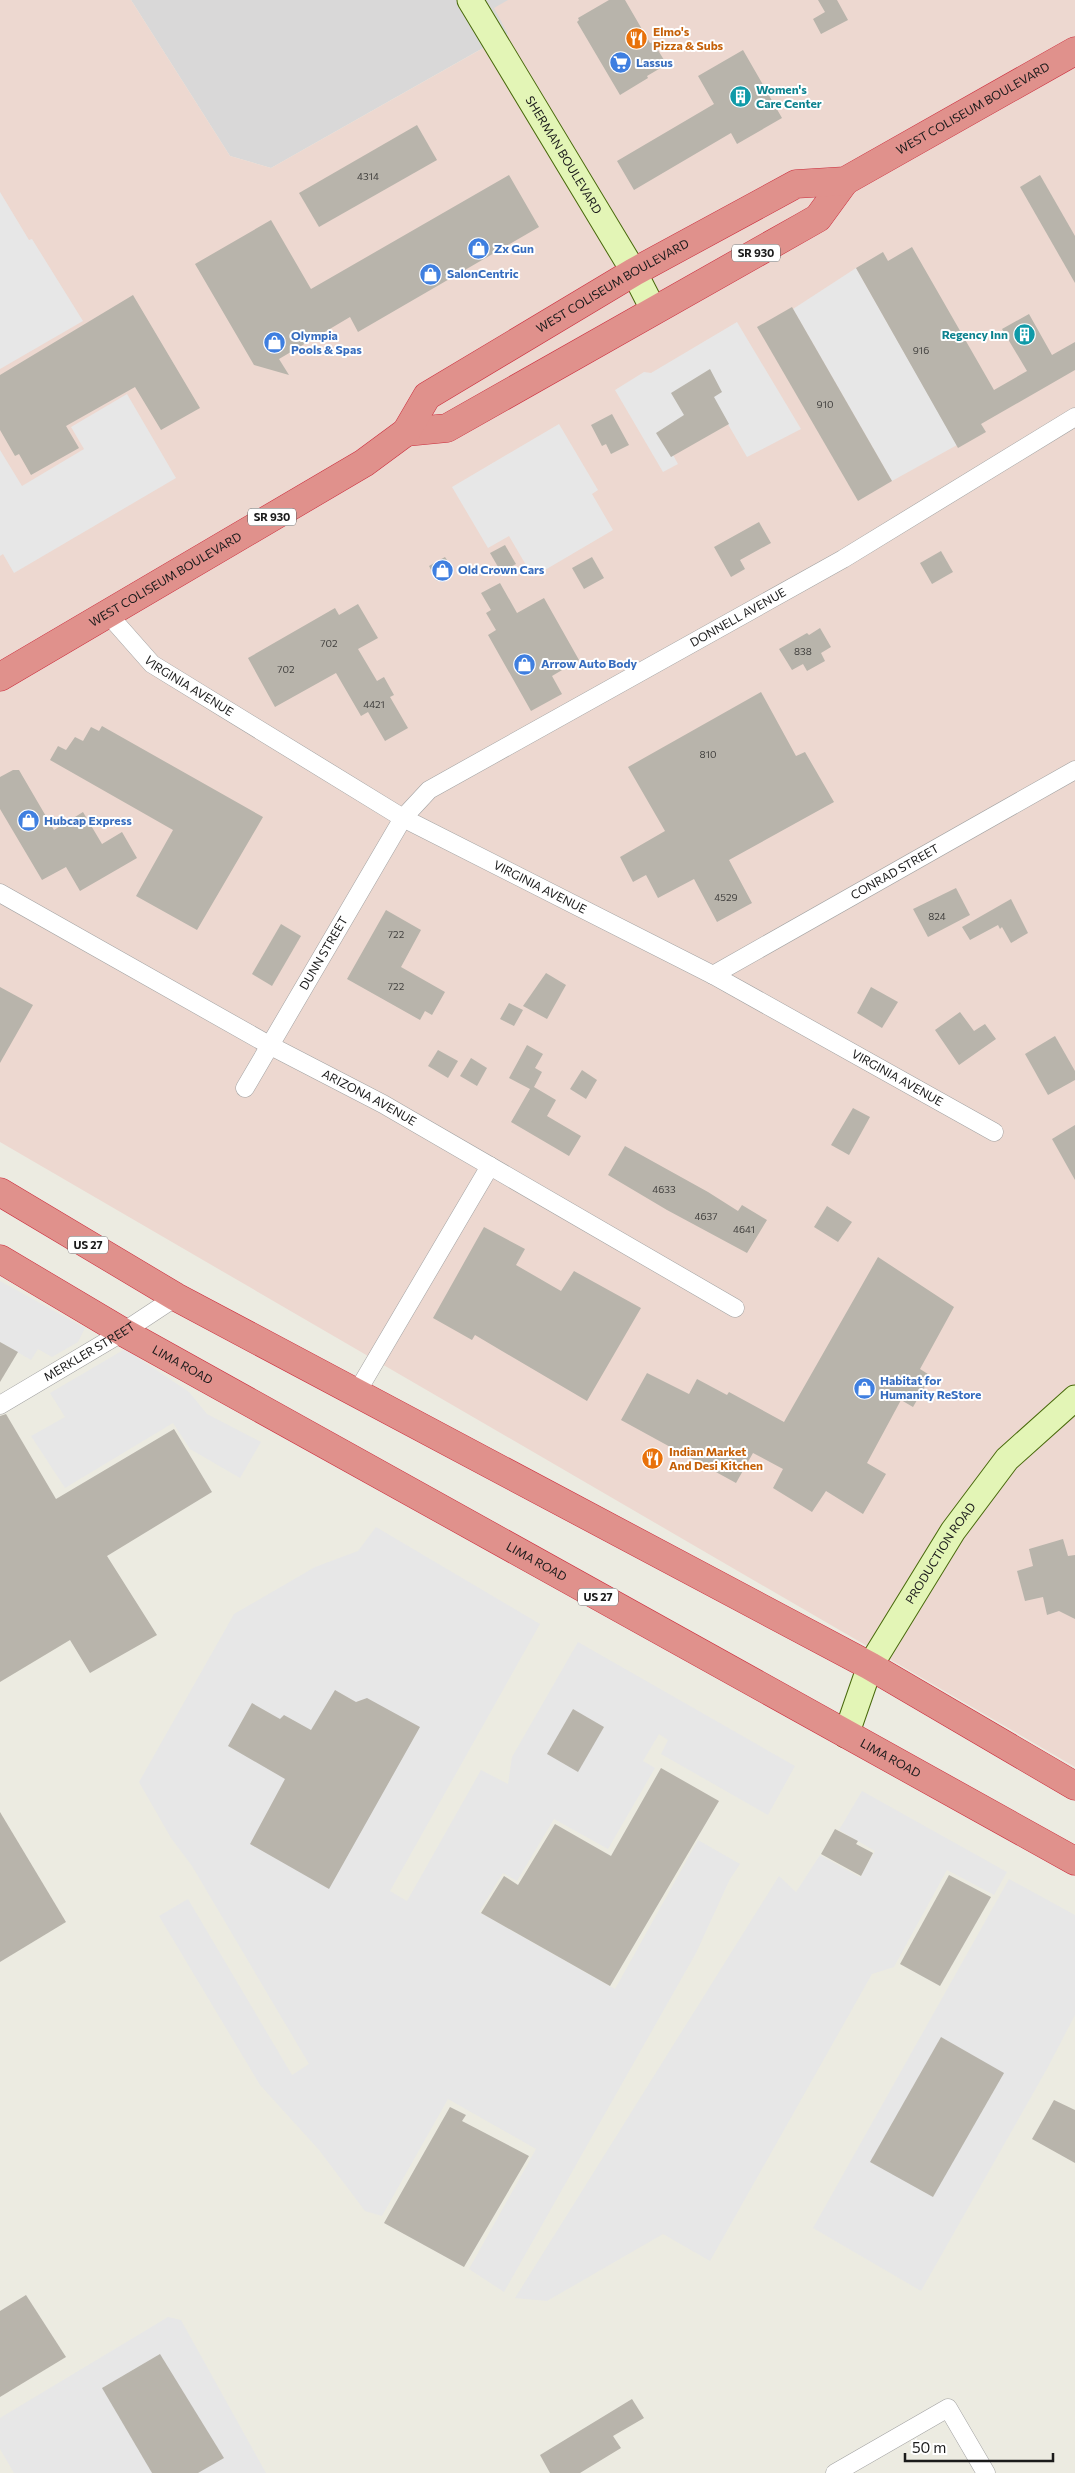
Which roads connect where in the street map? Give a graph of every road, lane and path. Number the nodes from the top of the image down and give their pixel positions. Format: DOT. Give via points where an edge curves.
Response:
graph roads {
  1 [pos="470,0"];
  2 [pos="1075,51"];
  3 [pos="845,181"];
  4 [pos="634,272"];
  5 [pos="654,311"];
  6 [pos="1075,417"];
  7 [pos="406,432"];
  8 [pos="107,613"];
  9 [pos="0,677"];
  10 [pos="1075,770"];
  11 [pos="403,818"];
  12 [pos="0,893"];
  13 [pos="714,975"];
  14 [pos="269,1045"];
  15 [pos="245,1088"];
  16 [pos="994,1132"];
  17 [pos="490,1166"];
  18 [pos="0,1192"];
  19 [pos="0,1259"];
  20 [pos="176,1297"];
  21 [pos="735,1308"];
  22 [pos="123,1332"];
  23 [pos="357,1392"];
  24 [pos="1075,1398"];
  25 [pos="0,1405"];
  26 [pos="870,1666"];
  27 [pos="846,1735"];
  28 [pos="1075,1786"];
  29 [pos="1075,1861"];
  30 [pos="835,2473"];
  31 [pos="986,2473"];
  1 -- 4 [label="street, SHERMAN BOULEVARD"];
  2 -- 3 [label="highway, WEST COLISEUM BOULEVARD / SR 930"];
  3 -- 4 [label="highway, WEST COLISEUM BOULEVARD / SR 930" via="796,184"];
  3 -- 5 [label="highway, WEST COLISEUM BOULEVARD / SR 930" via="818,218"];
  4 -- 5 [label="street, SHERMAN BOULEVARD"];
  4 -- 7 [label="highway, WEST COLISEUM BOULEVARD / SR 930" via="428,396"];
  5 -- 7 [label="highway, WEST COLISEUM BOULEVARD / SR 930" via="447,428"];
  6 -- 11 [label="street, DONNELL AVENUE" via="843,559 429,790"];
  7 -- 8 [label="highway, WEST COLISEUM BOULEVARD / SR 930" via="364,463"];
  8 -- 9 [label="highway, WEST COLISEUM BOULEVARD / SR 930"];
  8 -- 11 [label="street, VIRGINIA AVENUE" via="152,664"];
  10 -- 13 [label="street, CONRAD STREET"];
  11 -- 13 [label="street, VIRGINIA AVENUE"];
  11 -- 14 [label="street, DUNN STREET"];
  12 -- 14 [label="street, ARIZONA AVENUE"];
  13 -- 16 [label="street, VIRGINIA AVENUE"];
  14 -- 15 [label="street, DUNN STREET"];
  14 -- 17 [label="street, ARIZONA AVENUE" via="383,1104"];
  17 -- 21 [label="street, ARIZONA AVENUE"];
  17 -- 23 [label="street"];
  18 -- 20 [label="highway, US 27"];
  19 -- 22 [label="highway, LIMA ROAD / US 27"];
  20 -- 22 [label="street, MERKLER STREET"];
  20 -- 23 [label="highway, US 27"];
  22 -- 25 [label="street, MERKLER STREET"];
  22 -- 27 [label="highway, LIMA ROAD / US 27"];
  23 -- 26 [label="highway, US 27"];
  24 -- 26 [label="street, PRODUCTION ROAD" via="1007,1459 953,1531"];
  26 -- 27 [label="street, PRODUCTION ROAD"];
  26 -- 28 [label="highway, US 27"];
  27 -- 29 [label="highway, LIMA ROAD / US 27"];
  30 -- 31 [label="street" via="948,2408"];
}
